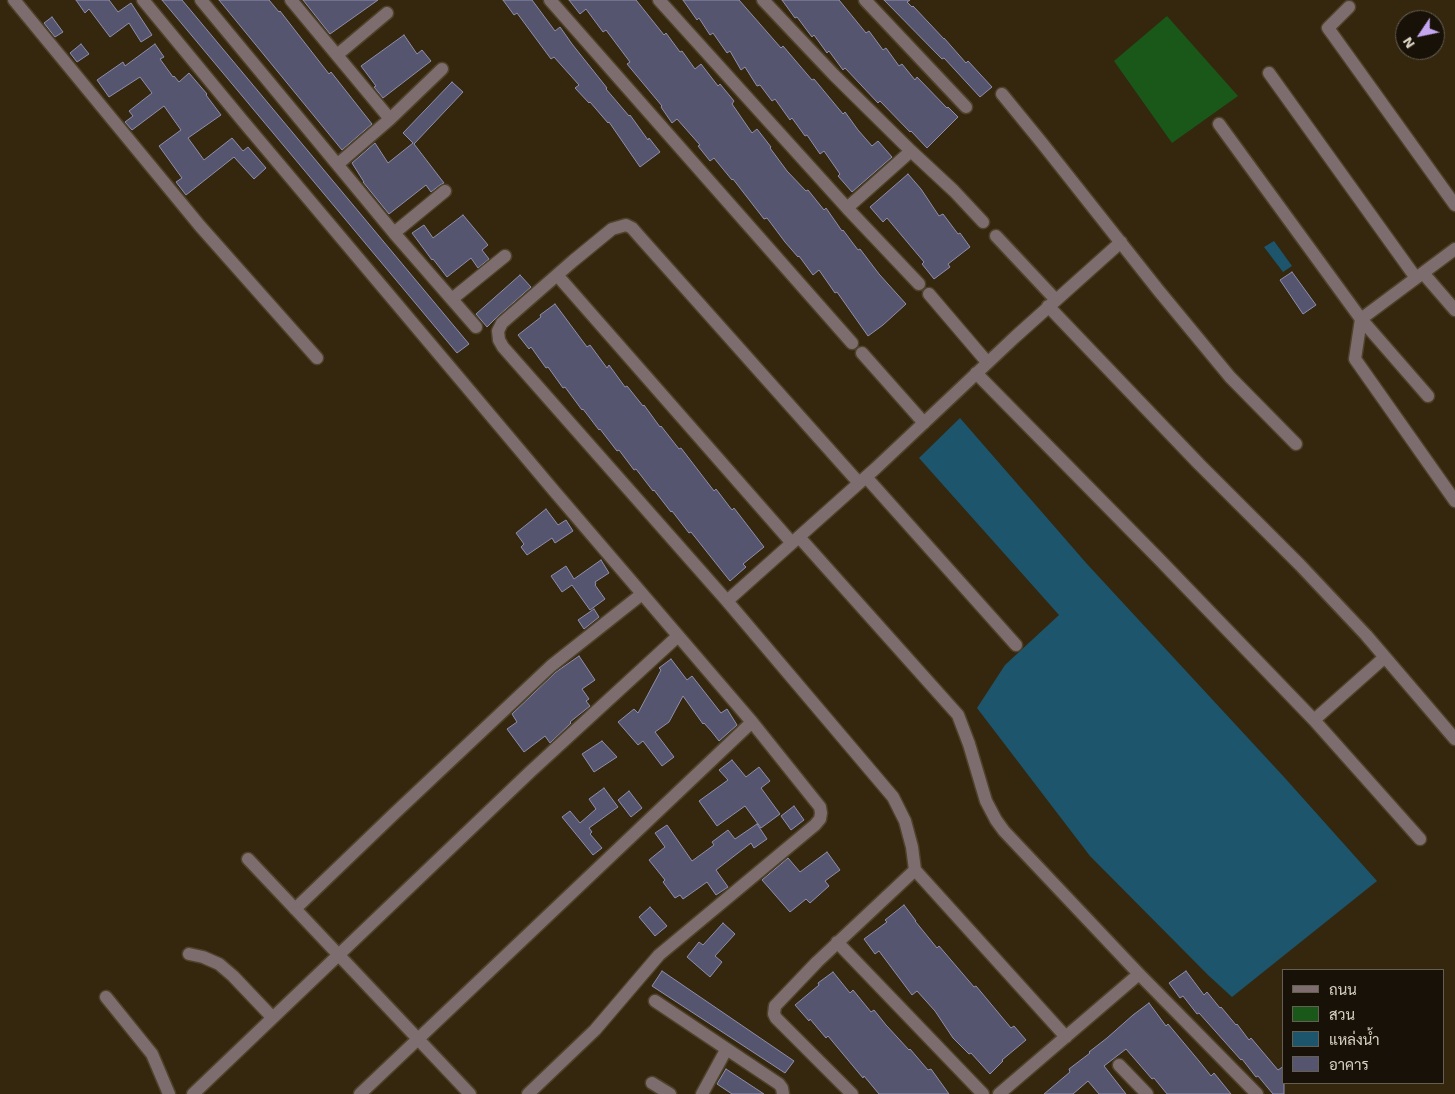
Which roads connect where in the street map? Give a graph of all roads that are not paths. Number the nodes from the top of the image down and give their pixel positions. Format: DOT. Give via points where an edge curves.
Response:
graph roads {
  1 [pos="14,0"];
  2 [pos="143,0"];
  3 [pos="201,0"];
  4 [pos="291,0"];
  5 [pos="550,0"];
  6 [pos="659,0"];
  7 [pos="763,0"];
  8 [pos="865,0"];
  9 [pos="1349,7"];
  10 [pos="387,13"];
  11 [pos="336,55"];
  12 [pos="442,69"];
  13 [pos="1269,73"];
  14 [pos="1002,94"];
  15 [pos="966,107"];
  16 [pos="390,119"];
  17 [pos="1219,124"];
  18 [pos="911,151"];
  19 [pos="338,164"];
  20 [pos="445,191"];
  21 [pos="1455,205"];
  22 [pos="847,208"];
  23 [pos="983,222"];
  24 [pos="394,233"];
  25 [pos="996,236"];
  26 [pos="1120,242"];
  27 [pos="1455,249"];
  28 [pos="505,256"];
  29 [pos="557,275"];
  30 [pos="1419,276"];
  31 [pos="919,284"];
  32 [pos="929,294"];
  33 [pos="452,299"];
  34 [pos="1052,303"];
  35 [pos="1455,310"];
  36 [pos="1361,319"];
  37 [pos="476,327"];
  38 [pos="852,343"];
  39 [pos="862,353"];
  40 [pos="317,358"];
  41 [pos="988,362"];
  42 [pos="976,373"];
  43 [pos="1428,396"];
  44 [pos="924,423"];
  45 [pos="1296,444"];
  46 [pos="862,480"];
  47 [pos="1455,501"];
  48 [pos="796,540"];
  49 [pos="642,594"];
  50 [pos="727,601"];
  51 [pos="678,636"];
  52 [pos="1016,645"];
  53 [pos="1385,657"];
  54 [pos="1314,720"];
  55 [pos="752,722"];
  56 [pos="1455,739"];
  57 [pos="1420,839"];
  58 [pos="248,859"];
  59 [pos="915,870"];
  60 [pos="295,908"];
  61 [pos="837,942"];
  62 [pos="189,954"];
  63 [pos="339,956"];
  64 [pos="1139,974"];
  65 [pos="106,997"];
  66 [pos="655,1001"];
  67 [pos="272,1017"];
  68 [pos="1066,1037"];
  69 [pos="417,1039"];
  70 [pos="726,1050"];
  71 [pos="1119,1065"];
  72 [pos="652,1083"];
  73 [pos="169,1094"];
  74 [pos="193,1094"];
  75 [pos="360,1094"];
  76 [pos="470,1094"];
  77 [pos="528,1094"];
  78 [pos="670,1094"];
  79 [pos="702,1094"];
  80 [pos="783,1094"];
  81 [pos="852,1094"];
  82 [pos="983,1094"];
  83 [pos="999,1094"];
  84 [pos="1147,1094"];
  85 [pos="1256,1094"];
  1 -- 40 [label="street" via="200,226"];
  2 -- 49 [label="street"];
  3 -- 19 [label="street"];
  4 -- 11 [label="street"];
  5 -- 38 [label="street"];
  6 -- 22 [label="street"];
  7 -- 18 [label="street"];
  8 -- 15 [label="street"];
  9 -- 21 [label="street" via="1328,28"];
  10 -- 11 [label="street"];
  11 -- 16 [label="street"];
  12 -- 16 [label="street"];
  13 -- 30 [label="street"];
  14 -- 26 [label="street"];
  16 -- 19 [label="street"];
  17 -- 36 [label="street"];
  18 -- 22 [label="street"];
  18 -- 23 [label="street"];
  19 -- 24 [label="street"];
  20 -- 24 [label="street"];
  22 -- 31 [label="street"];
  24 -- 33 [label="street"];
  25 -- 34 [label="street"];
  26 -- 34 [label="street"];
  26 -- 45 [label="street" via="1230,377"];
  27 -- 30 [label="street"];
  28 -- 33 [label="street"];
  29 -- 46 [label="street" via="612,229 626,225 632,228"];
  29 -- 48 [label="street"];
  29 -- 50 [label="street" via="502,323 498,331 499,340"];
  30 -- 35 [label="street"];
  30 -- 36 [label="street"];
  32 -- 41 [label="street"];
  33 -- 37 [label="street"];
  34 -- 41 [label="street"];
  34 -- 53 [label="street" via="1199,464 1300,565"];
  36 -- 43 [label="street"];
  36 -- 47 [label="street" via="1355,359"];
  39 -- 44 [label="street"];
  41 -- 42 [label="street"];
  42 -- 44 [label="street"];
  42 -- 54 [label="street"];
  44 -- 46 [label="street"];
  46 -- 48 [label="street"];
  46 -- 52 [label="street"];
  48 -- 50 [label="street"];
  48 -- 64 [label="street" via="958,715 986,801 996,820 1016,846"];
  49 -- 51 [label="street"];
  49 -- 60 [label="street" via="551,666"];
  50 -- 59 [label="street" via="893,797 905,821"];
  51 -- 55 [label="street"];
  51 -- 63 [label="street" via="530,772"];
  53 -- 54 [label="street"];
  53 -- 56 [label="street"];
  54 -- 57 [label="street"];
  55 -- 69 [label="street"];
  55 -- 77 [label="street" via="820,807 820,819 659,955 595,1030"];
  58 -- 60 [label="street"];
  59 -- 61 [label="street"];
  59 -- 68 [label="street"];
  60 -- 63 [label="street"];
  61 -- 81 [label="street" via="777,1002 774,1014"];
  61 -- 82 [label="street"];
  62 -- 67 [label="street" via="219,964"];
  63 -- 67 [label="street"];
  63 -- 69 [label="street"];
  64 -- 68 [label="street"];
  64 -- 85 [label="street"];
  65 -- 73 [label="street" via="152,1054"];
  66 -- 70 [label="street"];
  67 -- 74 [label="street"];
  68 -- 83 [label="street"];
  69 -- 75 [label="street"];
  69 -- 76 [label="street"];
  70 -- 79 [label="street"];
  70 -- 80 [label="street" via="779,1084"];
  71 -- 84 [label="street"];
  72 -- 78 [label="street"];
}
